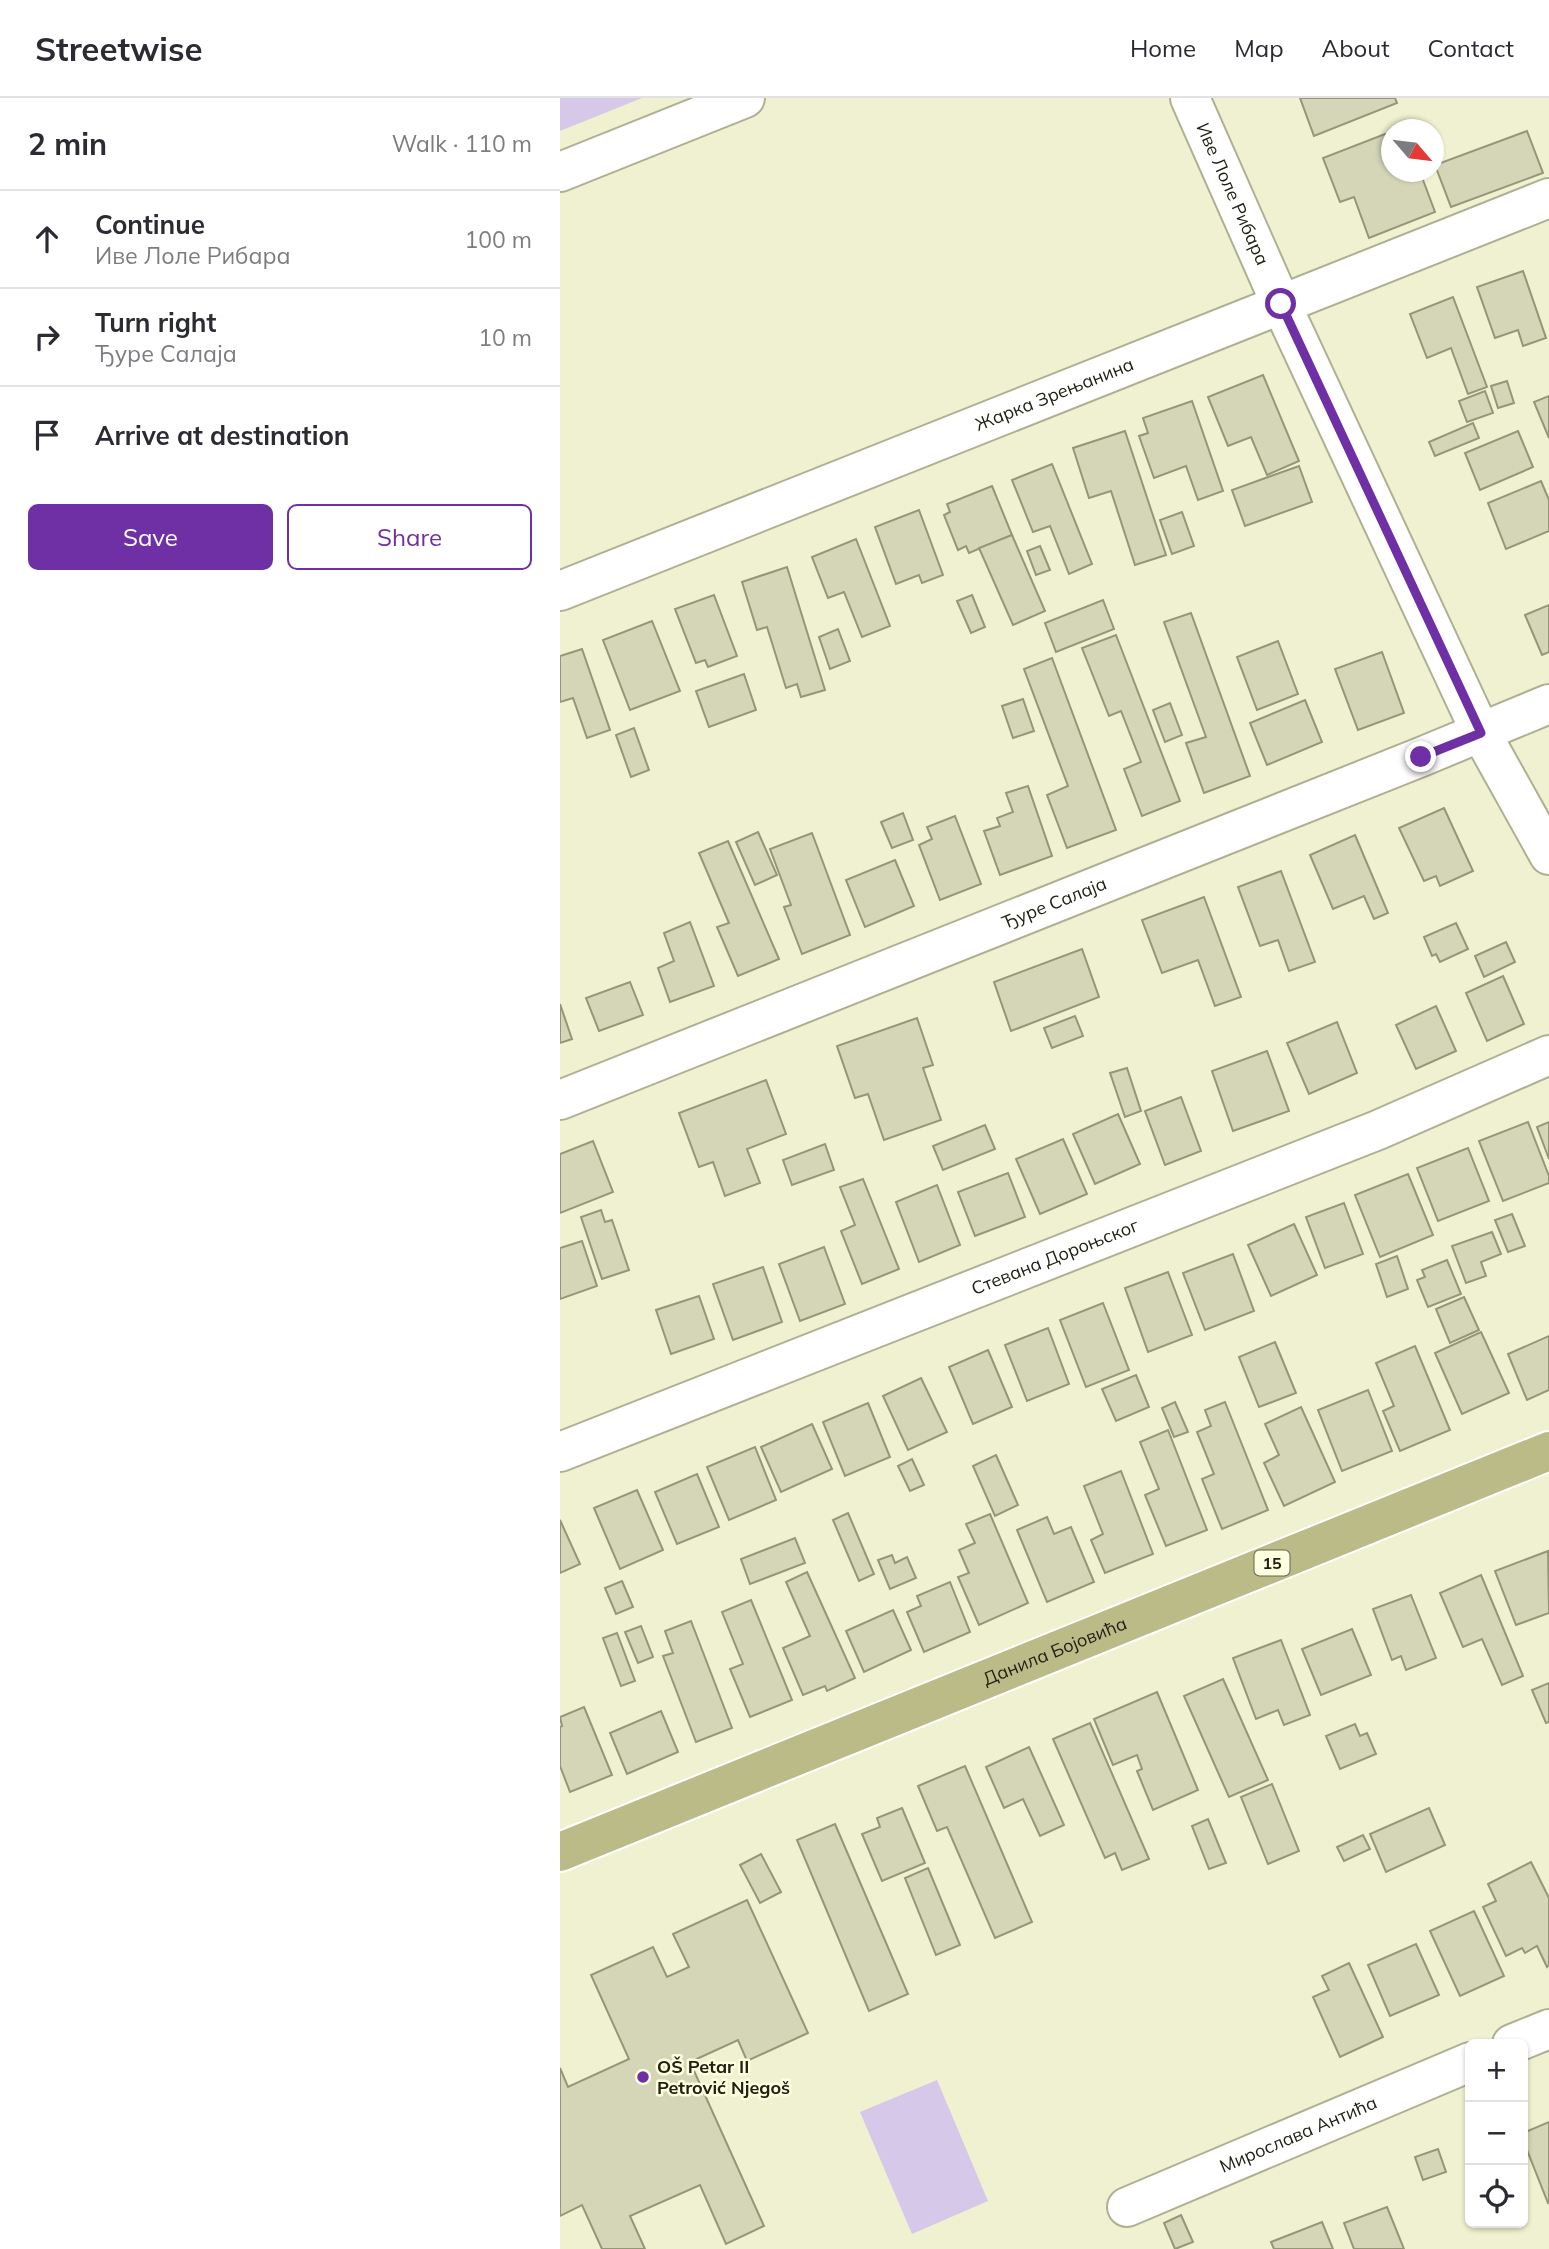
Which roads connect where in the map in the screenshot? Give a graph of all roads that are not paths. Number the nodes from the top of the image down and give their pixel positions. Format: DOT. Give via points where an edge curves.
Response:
graph roads {
  1 [pos="745,98"];
  2 [pos="1190,98"];
  3 [pos="560,172"];
  4 [pos="1549,198"];
  5 [pos="1281,304"];
  6 [pos="560,592"];
  7 [pos="1549,704"];
  8 [pos="1481,733"];
  9 [pos="1549,855"];
  10 [pos="1549,1055"];
  11 [pos="560,1100"];
  12 [pos="1549,1451"];
  13 [pos="560,1452"];
  14 [pos="560,1852"];
  15 [pos="1549,2029"];
  16 [pos="1524,2039"];
  17 [pos="1465,2064"];
  18 [pos="1127,2207"];
  1 -- 3 [label="street"];
  2 -- 5 [label="street, Иве Лоле Рибара"];
  4 -- 5 [label="street, Жарка Зрењанина"];
  5 -- 6 [label="street, Жарка Зрењанина"];
  5 -- 8 [label="street, Иве Лоле Рибара"];
  7 -- 8 [label="street, Ђуре Салаја"];
  8 -- 9 [label="street, Иве Лоле Рибара"];
  8 -- 11 [label="street, Ђуре Салаја"];
  10 -- 13 [label="street, Стевана Дороњског" via="1365,1135"];
  12 -- 14 [label="main road, Данила Бојовића / 15"];
  15 -- 16 [label="street"];
  17 -- 18 [label="street, Мирослава Антића"];
}
